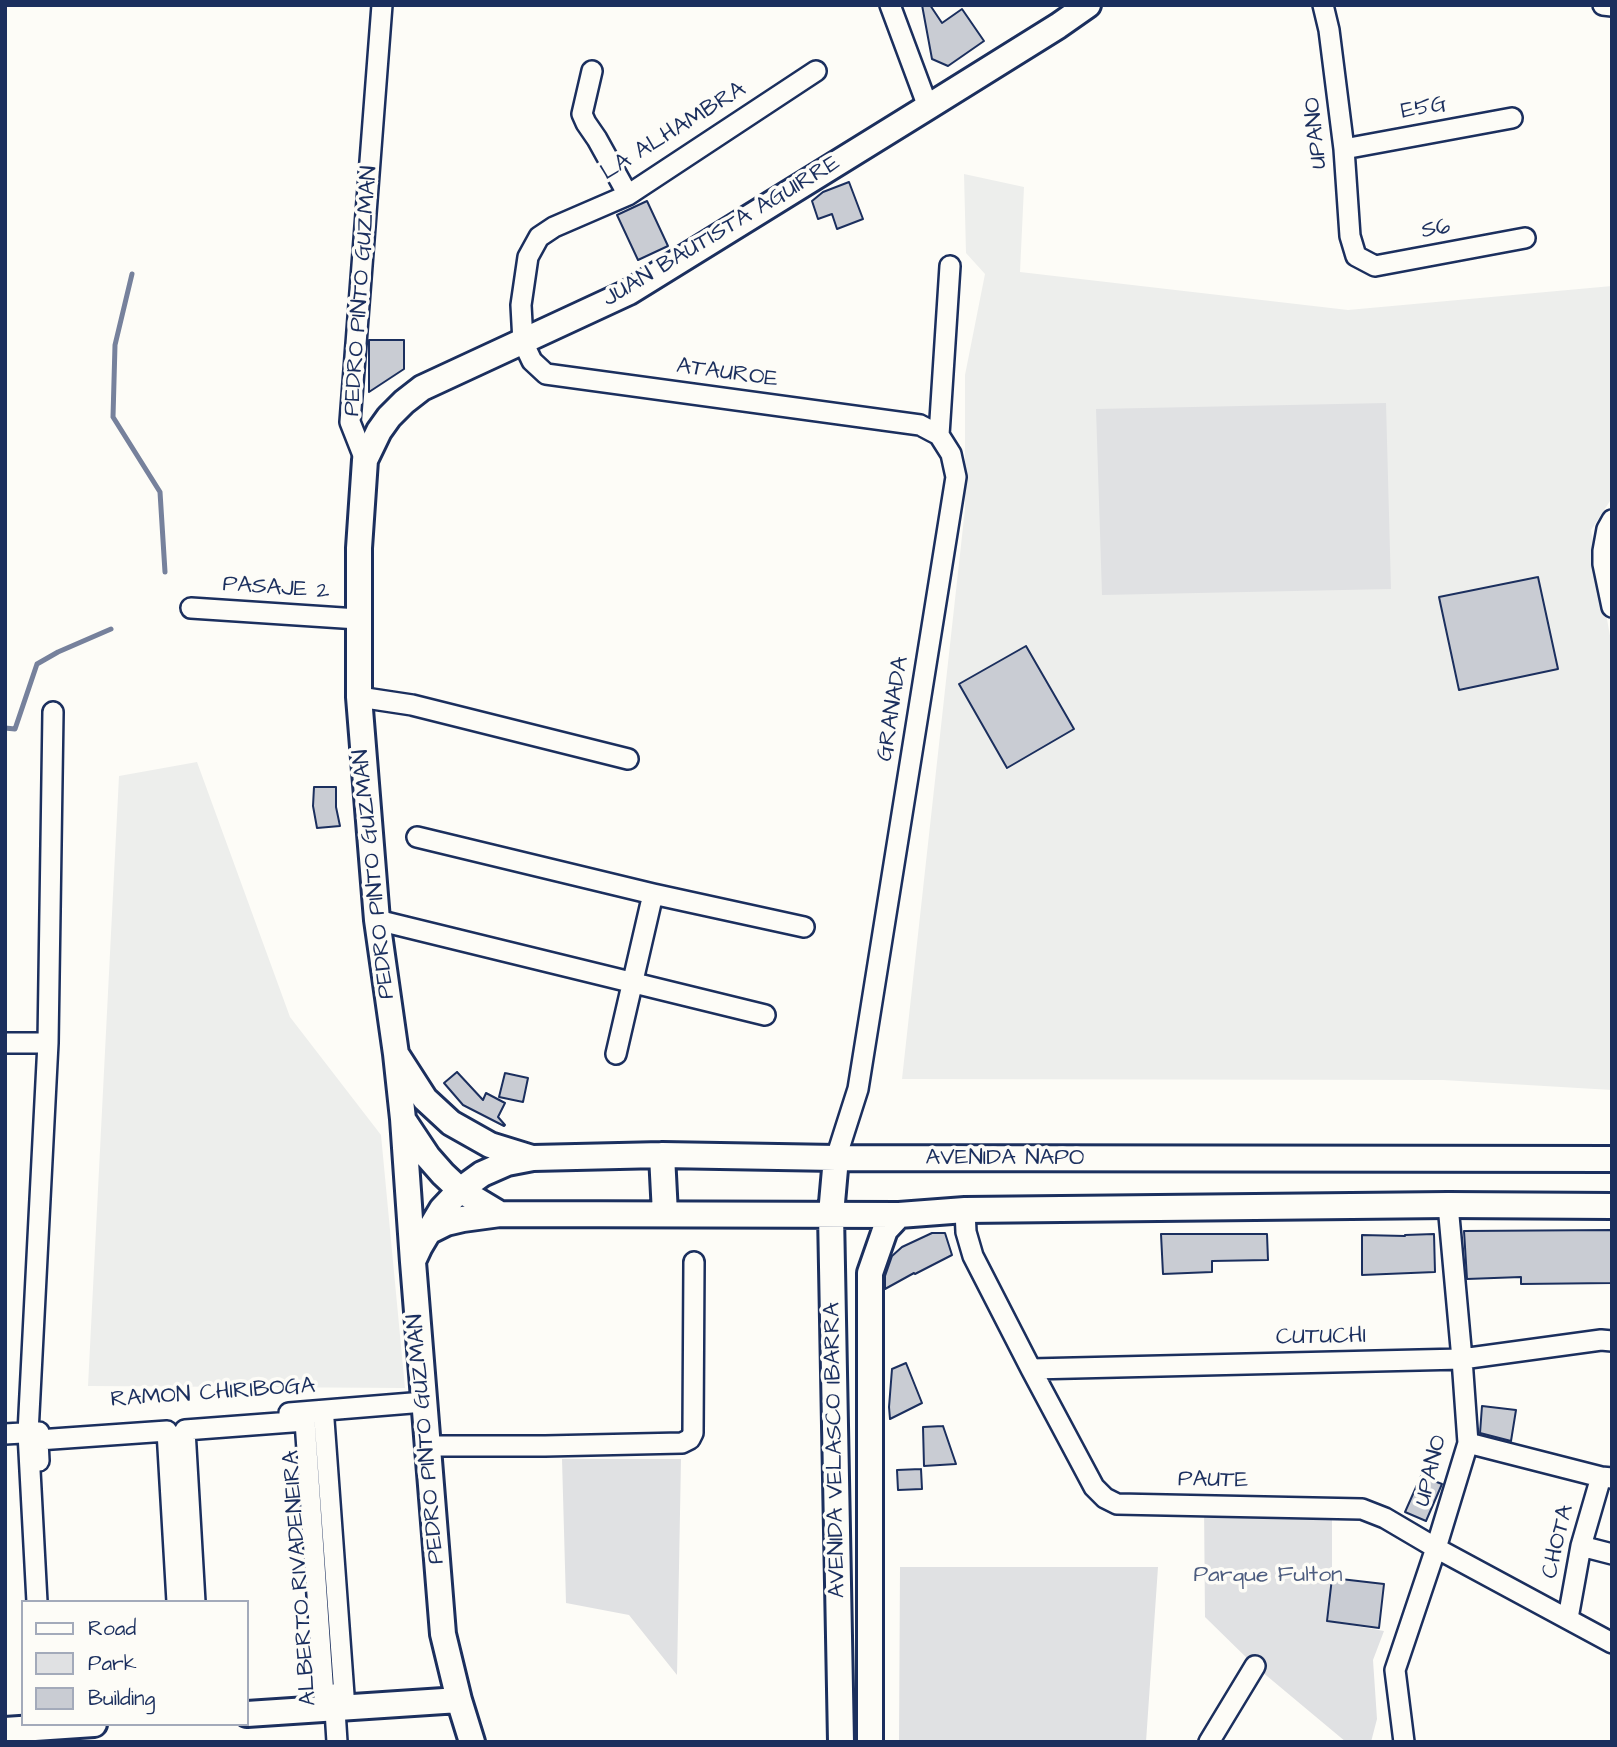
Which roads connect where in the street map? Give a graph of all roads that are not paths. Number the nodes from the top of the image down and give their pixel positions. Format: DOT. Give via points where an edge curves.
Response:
graph roads {
  1 [pos="382,5"];
  2 [pos="890,5"];
  3 [pos="1088,5"];
  4 [pos="1323,5"];
  5 [pos="1603,5"];
  6 [pos="1612,6"];
  7 [pos="592,71"];
  8 [pos="816,71"];
  9 [pos="928,107"];
  10 [pos="1512,118"];
  11 [pos="1344,149"];
  12 [pos="628,195"];
  13 [pos="1525,239"];
  14 [pos="1356,256"];
  15 [pos="950,266"];
  16 [pos="523,342"];
  17 [pos="939,435"];
  18 [pos="365,460"];
  19 [pos="1612,520"];
  20 [pos="1612,607"];
  21 [pos="191,608"];
  22 [pos="358,619"];
  23 [pos="359,697"];
  24 [pos="53,712"];
  25 [pos="628,759"];
  26 [pos="417,837"];
  27 [pos="653,894"];
  28 [pos="377,920"];
  29 [pos="804,927"];
  30 [pos="631,983"];
  31 [pos="765,1015"];
  32 [pos="5,1043"];
  33 [pos="48,1043"];
  34 [pos="396,1054"];
  35 [pos="616,1054"];
  36 [pos="403,1119"];
  37 [pos="662,1155"];
  38 [pos="533,1158"];
  39 [pos="836,1158"];
  40 [pos="1612,1159"];
  41 [pos="460,1190"];
  42 [pos="1448,1205"];
  43 [pos="1612,1206"];
  44 [pos="965,1210"];
  45 [pos="499,1214"];
  46 [pos="665,1214"];
  47 [pos="831,1214"];
  48 [pos="899,1215"];
  49 [pos="428,1232"];
  50 [pos="412,1262"];
  51 [pos="694,1262"];
  52 [pos="1612,1341"];
  53 [pos="1462,1359"];
  54 [pos="1031,1369"];
  55 [pos="424,1402"];
  56 [pos="319,1415"];
  57 [pos="177,1421"];
  58 [pos="28,1433"];
  59 [pos="5,1434"];
  60 [pos="1468,1443"];
  61 [pos="428,1446"];
  62 [pos="1606,1477"];
  63 [pos="1581,1546"];
  64 [pos="1436,1548"];
  65 [pos="1612,1554"];
  66 [pos="37,1600"];
  67 [pos="47,1600"];
  68 [pos="177,1600"];
  69 [pos="186,1600"];
  70 [pos="195,1600"];
  71 [pos="1568,1618"];
  72 [pos="1612,1643"];
  73 [pos="1255,1666"];
  74 [pos="334,1700"];
  75 [pos="459,1700"];
  76 [pos="248,1714"];
  77 [pos="44,1726"];
  78 [pos="5,1730"];
  79 [pos="337,1742"];
  80 [pos="472,1742"];
  81 [pos="841,1742"];
  82 [pos="870,1742"];
  83 [pos="1209,1742"];
  84 [pos="1405,1742"];
  1 -- 18 [label="street, PEDRO PINTO GUZMAN" via="351,422"];
  2 -- 9 [label="street"];
  3 -- 9 [label="main road, JUAN BAUTISTA AGUIRRE"];
  4 -- 11 [label="street, UPANO"];
  5 -- 6 [label="street"];
  7 -- 12 [label="street" via="582,114"];
  8 -- 12 [label="street, LA ALHAMBRA"];
  9 -- 16 [label="main road, JUAN BAUTISTA AGUIRRE" via="629,292"];
  10 -- 11 [label="street, E5G"];
  11 -- 14 [label="street, UPANO" via="1350,236"];
  12 -- 16 [label="street, LA ALHAMBRA" via="539,237 528,257 521,304"];
  13 -- 14 [label="street, S6" via="1375,265"];
  15 -- 17 [label="street, GRANADA"];
  16 -- 17 [label="street, ATAUROE" via="532,361 546,374 920,425"];
  16 -- 18 [label="main road, JUAN BAUTISTA AGUIRRE" via="422,388 404,401 379,431"];
  17 -- 39 [label="street, GRANADA" via="951,454 956,477 858,1089"];
  18 -- 22 [label="main road, PEDRO PINTO GUZMAN"];
  19 -- 20 [label="street" via="1603,551"];
  21 -- 22 [label="street, PASAJE 2"];
  22 -- 23 [label="main road, PEDRO PINTO GUZMAN"];
  23 -- 25 [label="street" via="412,705"];
  23 -- 28 [label="main road, PEDRO PINTO GUZMAN"];
  24 -- 33 [label="street"];
  26 -- 27 [label="street"];
  27 -- 29 [label="street"];
  27 -- 30 [label="street"];
  28 -- 30 [label="street"];
  28 -- 34 [label="main road, PEDRO PINTO GUZMAN"];
  30 -- 31 [label="street"];
  30 -- 35 [label="street"];
  32 -- 33 [label="street"];
  33 -- 58 [label="street"];
  34 -- 36 [label="main road, PEDRO PINTO GUZMAN"];
  34 -- 38 [label="main road" via="425,1099 451,1123 490,1145"];
  36 -- 41 [label="main road" via="428,1157"];
  36 -- 50 [label="main road, PEDRO PINTO GUZMAN"];
  37 -- 38 [label="main road, AVENIDA NAPO"];
  37 -- 39 [label="main road, AVENIDA NAPO"];
  37 -- 46 [label="main road"];
  38 -- 41 [label="main road, AVENIDA NAPO" via="507,1163"];
  39 -- 40 [label="main road, AVENIDA NAPO"];
  39 -- 47 [label="main road, AVENIDA VELASCO IBARRA"];
  41 -- 45 [label="main road"];
  41 -- 49 [label="main road, AVENIDA NAPO"];
  42 -- 43 [label="main road"];
  42 -- 44 [label="main road"];
  42 -- 53 [label="street, UPANO"];
  44 -- 48 [label="main road"];
  44 -- 54 [label="street, PAUTE" via="965,1233 973,1256"];
  45 -- 46 [label="main road"];
  45 -- 49 [label="main road" via="454,1221"];
  46 -- 47 [label="main road"];
  47 -- 48 [label="main road"];
  47 -- 81 [label="main road, AVENIDA VELASCO IBARRA"];
  48 -- 82 [label="main road, AVENIDA VELASCO IBARRA" via="885,1230 870,1273"];
  49 -- 50 [label="main road, AVENIDA NAPO"];
  50 -- 55 [label="main road, PEDRO PINTO GUZMAN"];
  51 -- 61 [label="street" via="690,1439 682,1443"];
  52 -- 53 [label="street, CUTUCHI"];
  53 -- 54 [label="street, CUTUCHI"];
  53 -- 60 [label="street, UPANO"];
  54 -- 64 [label="street, PAUTE" via="1094,1487 1117,1504 1362,1509"];
  55 -- 56 [label="street, RAMON CHIRIBOGA"];
  55 -- 61 [label="main road, PEDRO PINTO GUZMAN"];
  56 -- 57 [label="street, RAMON CHIRIBOGA"];
  56 -- 74 [label="street, ALBERTO RIVADENEIRA"];
  57 -- 58 [label="street, RAMON CHIRIBOGA"];
  57 -- 69 [label="street"];
  58 -- 59 [label="street, RAMON CHIRIBOGA"];
  58 -- 66 [label="street"];
  60 -- 62 [label="street"];
  60 -- 64 [label="street, UPANO"];
  61 -- 75 [label="main road, PEDRO PINTO GUZMAN" via="443,1634"];
  62 -- 63 [label="street, CHOTA"];
  63 -- 65 [label="street"];
  63 -- 71 [label="street, CHOTA"];
  64 -- 71 [label="street, PAUTE"];
  64 -- 84 [label="street, UPANO" via="1395,1670"];
  67 -- 68 [label="street" via="38,1440 167,1431"];
  70 -- 74 [label="street" via="186,1430 305,1421"];
  71 -- 72 [label="street, PAUTE"];
  73 -- 83 [label="street"];
  74 -- 75 [label="main road"];
  74 -- 76 [label="main road"];
  74 -- 79 [label="street, ALBERTO RIVADENEIRA"];
  75 -- 80 [label="main road, PEDRO PINTO GUZMAN"];
  77 -- 78 [label="main road"];
}
